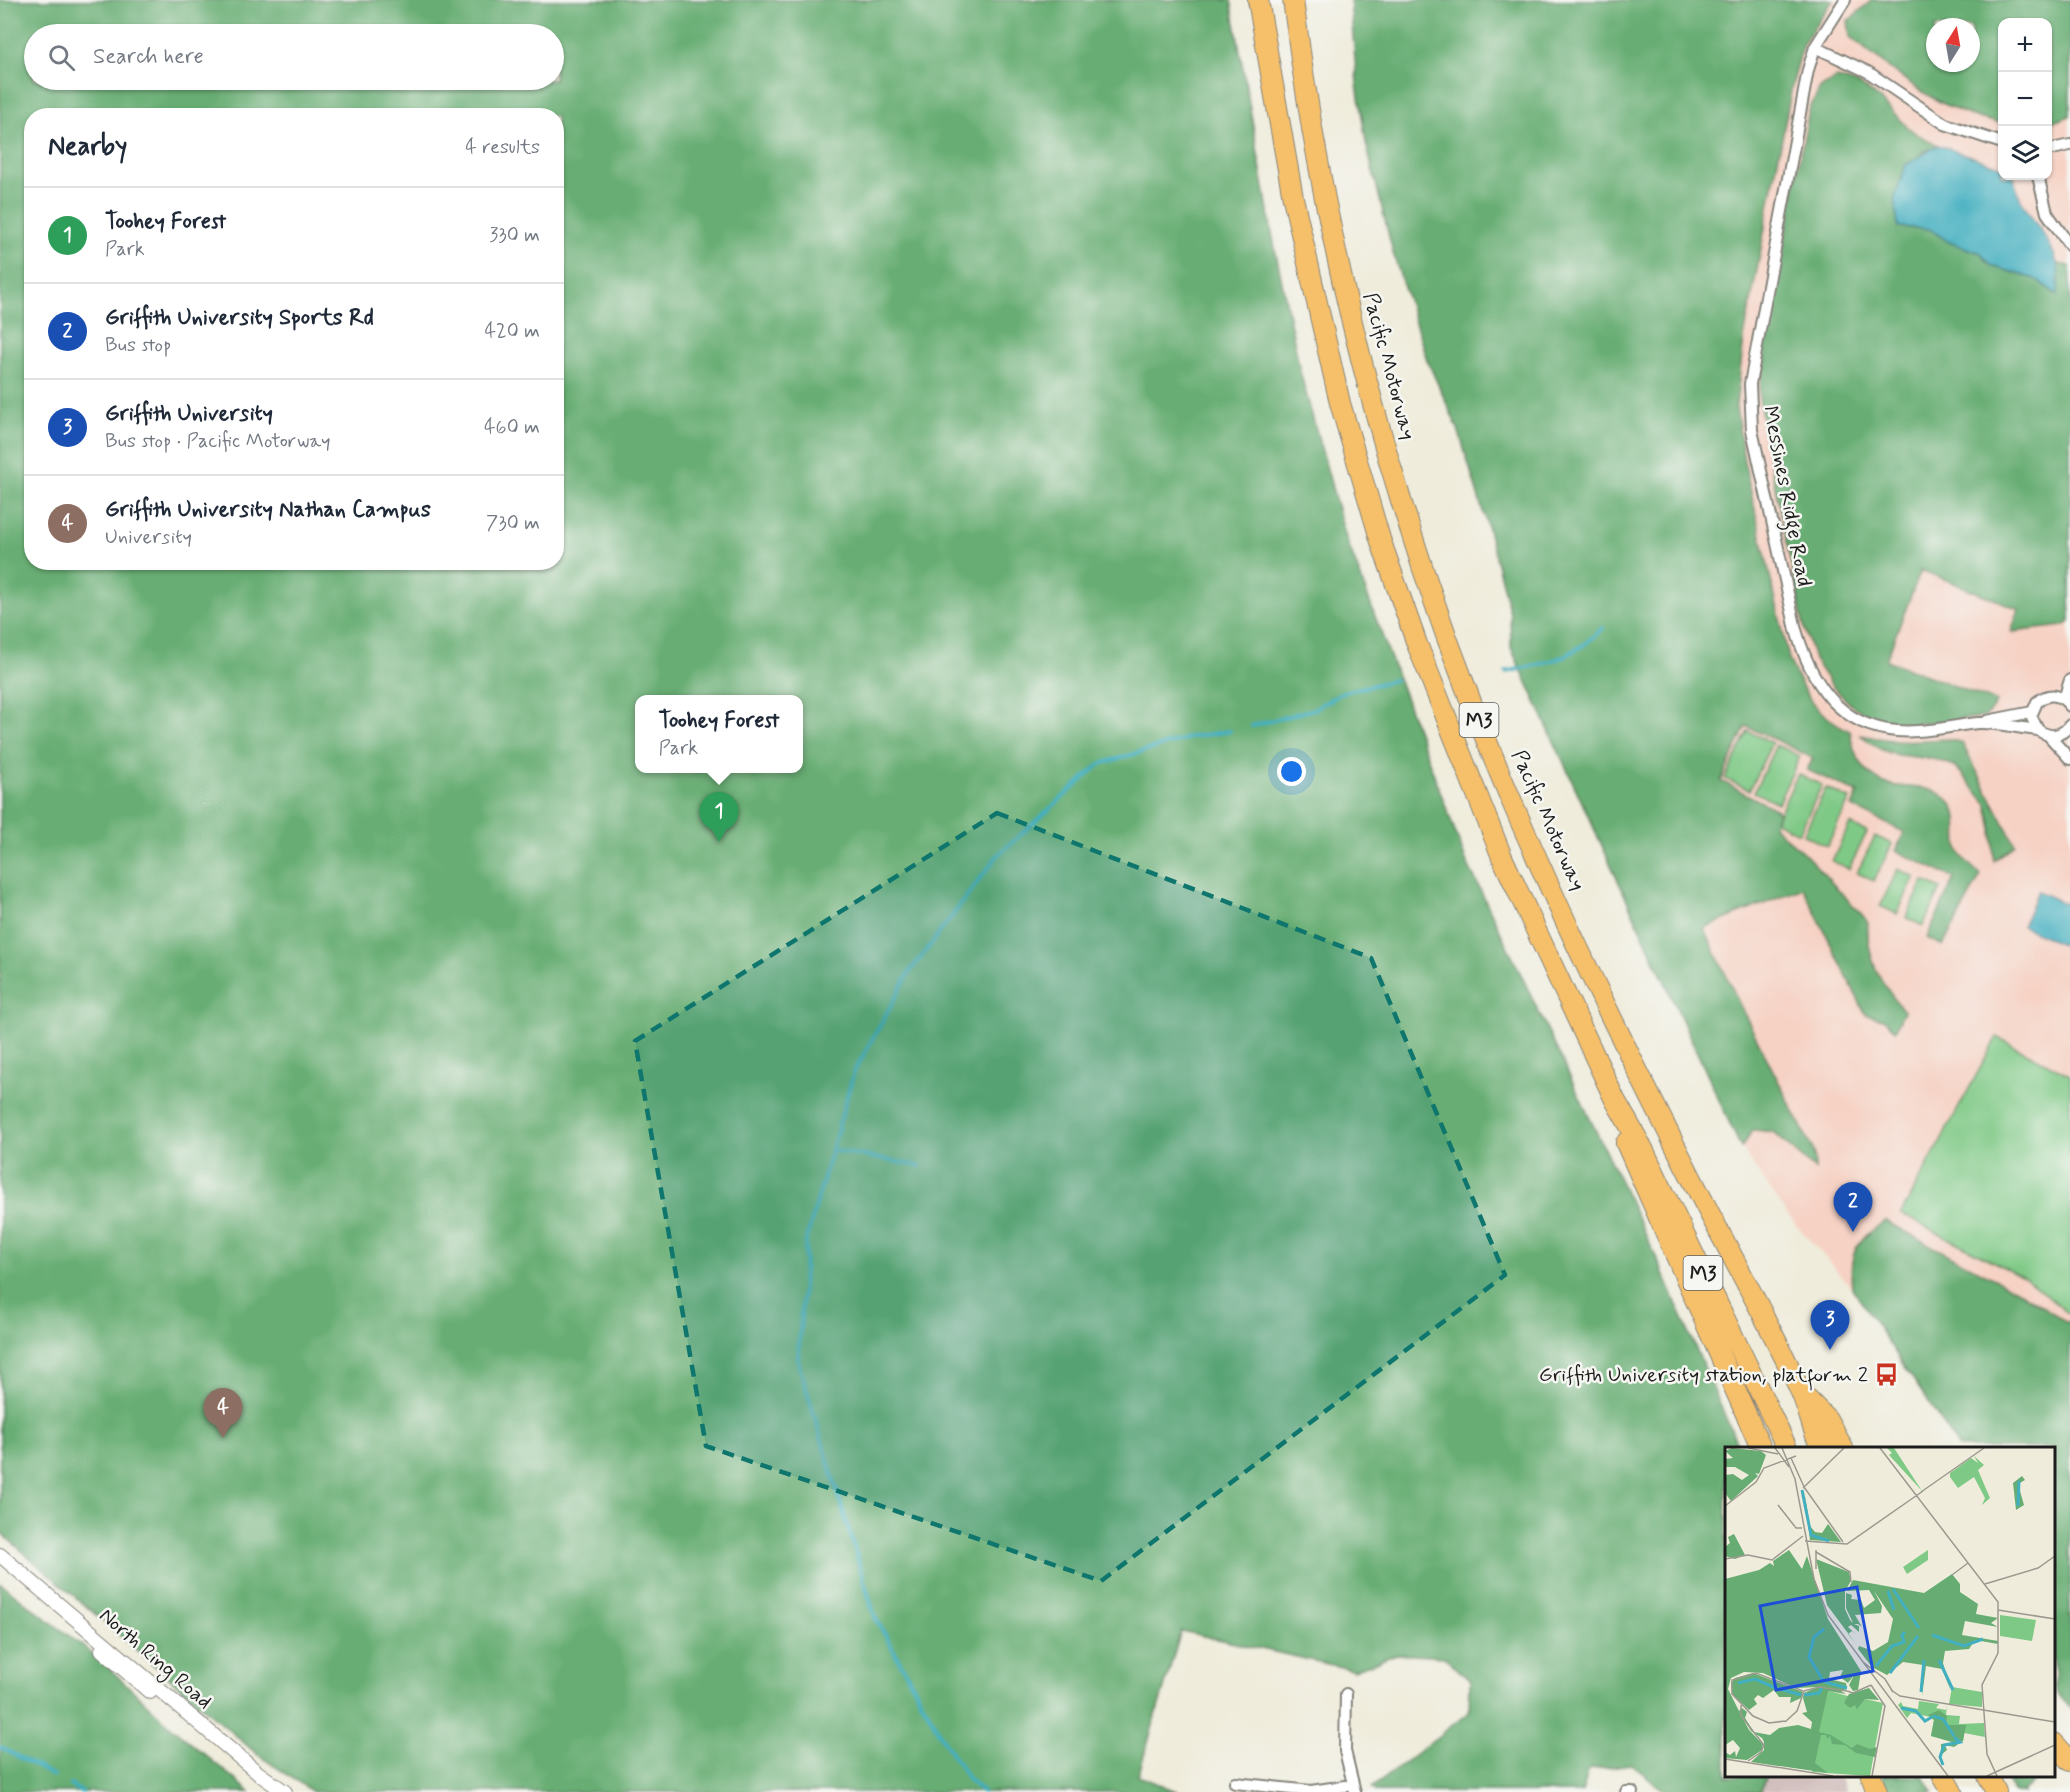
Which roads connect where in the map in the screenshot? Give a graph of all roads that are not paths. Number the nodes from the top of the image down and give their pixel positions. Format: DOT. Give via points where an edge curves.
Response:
graph roads {
  1 [pos="1258,0"];
  2 [pos="1293,0"];
  3 [pos="1845,0"];
  4 [pos="1815,47"];
  5 [pos="1998,141"];
  6 [pos="2070,146"];
  7 [pos="2052,149"];
  8 [pos="2039,180"];
  9 [pos="2070,246"];
  10 [pos="2070,680"];
  11 [pos="2067,702"];
  12 [pos="2032,712"];
  13 [pos="1981,723"];
  14 [pos="2070,725"];
  15 [pos="2038,730"];
  16 [pos="2049,736"];
  17 [pos="2070,759"];
  18 [pos="1615,1100"];
  19 [pos="1801,1393"];
  20 [pos="1760,1447"];
  21 [pos="1786,1447"];
  22 [pos="1820,1447"];
  23 [pos="1842,1447"];
  24 [pos="0,1555"];
  25 [pos="0,1566"];
  26 [pos="1346,1694"];
  27 [pos="2055,1744"];
  28 [pos="2070,1761"];
  29 [pos="1871,1777"];
  30 [pos="1944,1777"];
  31 [pos="1988,1777"];
  32 [pos="1235,1784"];
  33 [pos="1353,1789"];
  34 [pos="273,1792"];
  35 [pos="285,1792"];
  36 [pos="1626,1792"];
  37 [pos="1632,1792"];
  38 [pos="1877,1792"];
  39 [pos="1952,1792"];
  40 [pos="1996,1792"];
  1 -- 18 [label="highway, M3" via="1293,198 1324,335 1381,542 1488,825"];
  2 -- 19 [label="highway, Pacific Motorway / M3" via="1311,122 1360,351 1411,530 1443,625 1509,795 1553,890"];
  3 -- 4 [label="street, Messines Ridge Road"];
  4 -- 5 [label="street" via="1869,72 1945,124"];
  4 -- 13 [label="street, Messines Ridge Road" via="1750,384 1752,430 1796,630 1817,685 1827,699 1860,722 1902,732"];
  6 -- 7 [label="street"];
  8 -- 9 [label="street" via="2047,213"];
  10 -- 11 [label="street"];
  11 -- 12 [label="street" via="2054,695 2043,697"];
  12 -- 13 [label="street, Messines Ridge Road"];
  12 -- 15 [label="street"];
  13 -- 15 [label="street, Messines Ridge Road"];
  14 -- 16 [label="street" via="2061,734"];
  15 -- 16 [label="street"];
  16 -- 17 [label="street"];
  18 -- 20 [label="highway" via="1618,1125"];
  18 -- 21 [label="highway, M3" via="1643,1149"];
  19 -- 22 [label="highway, Pacific Motorway / M3"];
  19 -- 23 [label="highway" via="1827,1419"];
  24 -- 35 [label="street, North Ring Road"];
  25 -- 34 [label="street, North Ring Road"];
  26 -- 33 [label="street" via="1345,1751"];
  27 -- 28 [label="highway"];
  29 -- 38 [label="highway"];
  30 -- 39 [label="highway"];
  31 -- 40 [label="highway"];
  32 -- 33 [label="street" via="1311,1791"];
  36 -- 37 [label="street"];
}
